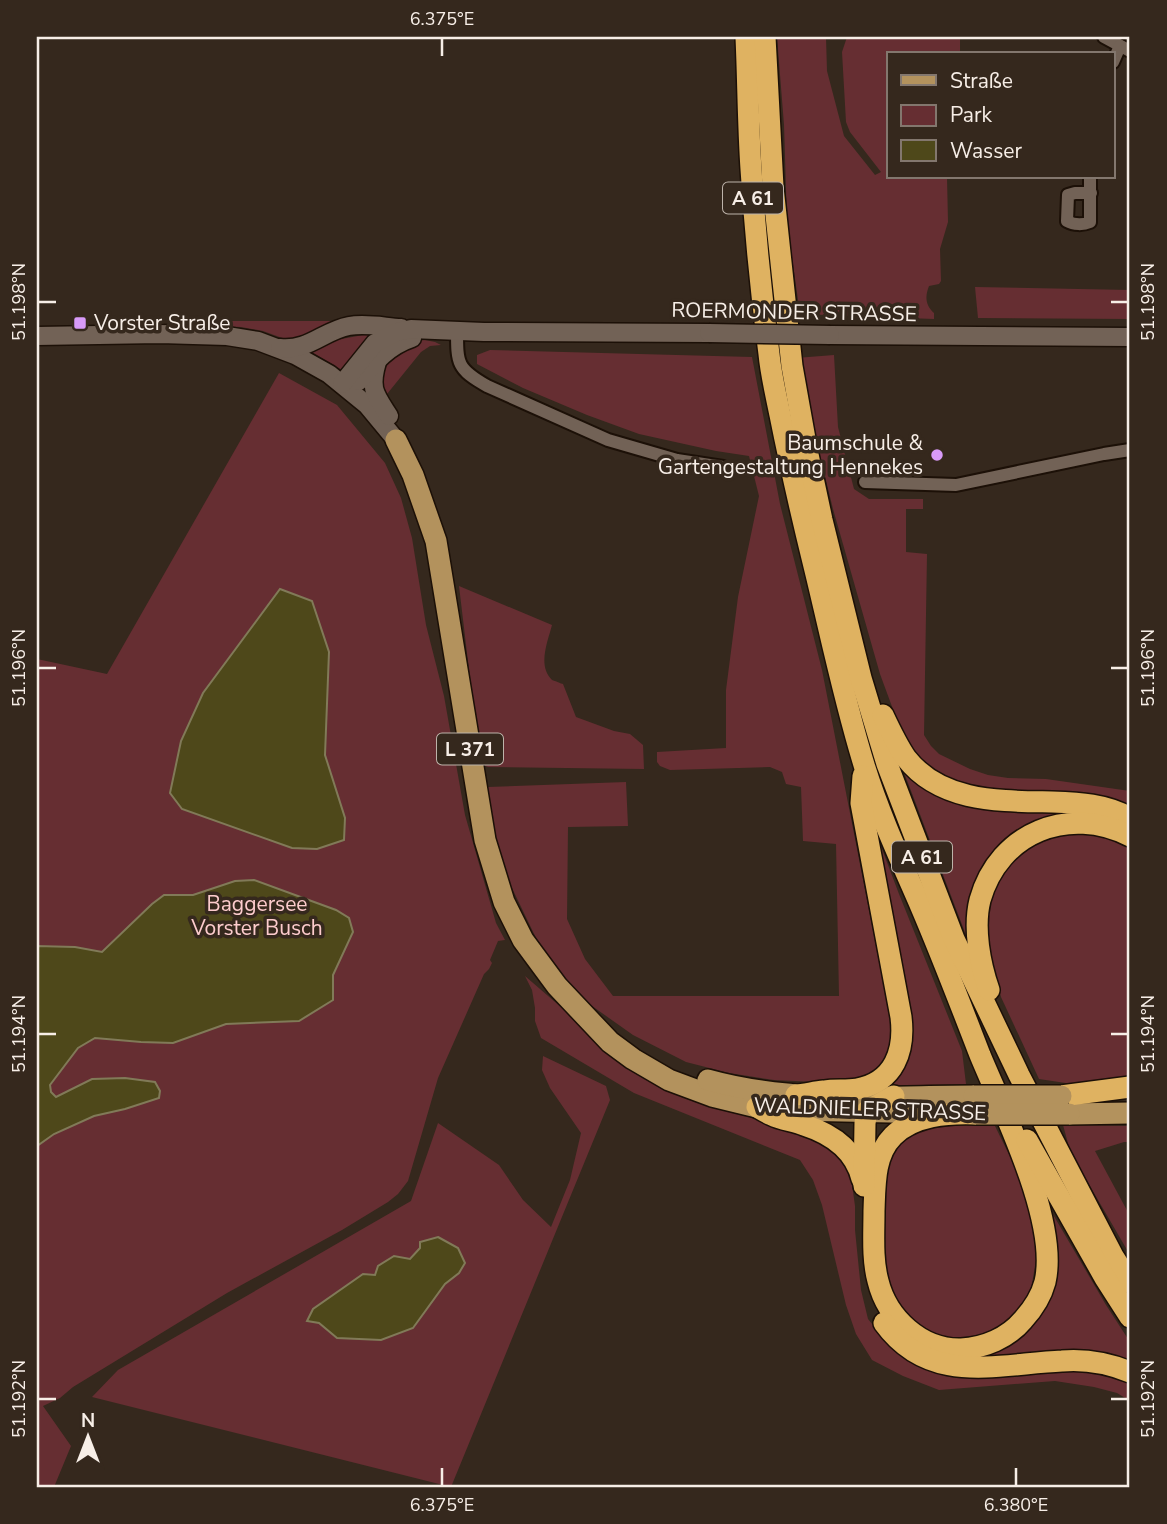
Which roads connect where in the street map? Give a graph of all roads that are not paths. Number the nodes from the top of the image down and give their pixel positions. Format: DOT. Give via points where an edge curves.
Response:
graph roads {
  1 [pos="746,37"];
  2 [pos="765,37"];
  3 [pos="1104,37"];
  4 [pos="1125,48"];
  5 [pos="1090,178"];
  6 [pos="1091,193"];
  7 [pos="411,329"];
  8 [pos="457,330"];
  9 [pos="37,336"];
  10 [pos="1130,337"];
  11 [pos="278,348"];
  12 [pos="378,358"];
  13 [pos="346,388"];
  14 [pos="396,440"];
  15 [pos="1130,450"];
  16 [pos="723,467"];
  17 [pos="865,482"];
  18 [pos="848,629"];
  19 [pos="864,766"];
  20 [pos="1130,818"];
  21 [pos="1130,836"];
  22 [pos="591,1022"];
  23 [pos="980,1055"];
  24 [pos="1130,1087"];
  25 [pos="796,1095"];
  26 [pos="1022,1095"];
  27 [pos="894,1096"];
  28 [pos="1130,1096"];
  29 [pos="1065,1105"];
  30 [pos="757,1107"];
  31 [pos="972,1108"];
  32 [pos="867,1111"];
  33 [pos="1130,1113"];
  34 [pos="864,1188"];
  35 [pos="1130,1283"];
  36 [pos="1130,1317"];
  37 [pos="1130,1372"];
  1 -- 19 [label="highway, A 61" via="751,166 769,359 793,480"];
  2 -- 18 [label="highway, A 61" via="774,199 792,366"];
  3 -- 4 [label="street"];
  5 -- 6 [label="street"];
  7 -- 8 [label="main road, ROERMONDER STRASSE"];
  7 -- 11 [label="main road" via="348,326 303,346"];
  7 -- 13 [label="main road, ROERMONDER STRASSE" via="375,343"];
  8 -- 10 [label="main road, ROERMONDER STRASSE, bridge"];
  8 -- 12 [label="main road, ROERMONDER STRASSE" via="402,341"];
  8 -- 16 [label="street" via="463,369 487,386 608,440 677,460"];
  9 -- 11 [label="main road, L 371" via="227,336"];
  11 -- 13 [label="main road, WALDNIELER STRASSE / L 371"];
  12 -- 13 [label="main road, ROERMONDER STRASSE"];
  12 -- 14 [label="main road" via="375,396 390,419"];
  13 -- 14 [label="main road, WALDNIELER STRASSE / L 371"];
  14 -- 22 [label="main road, WALDNIELER STRASSE / L 371" via="414,475 436,541 485,840 504,902 540,965"];
  15 -- 17 [label="street" via="956,485"];
  18 -- 20 [label="highway" via="894,738 923,775 972,797 1100,806"];
  18 -- 26 [label="highway, A 61" via="887,764 954,939"];
  19 -- 23 [label="highway, A 61"];
  19 -- 25 [label="highway" via="861,803 901,1017 901,1051 888,1073 866,1087"];
  21 -- 26 [label="highway" via="1092,823 1049,827 1009,850 988,879 980,902 979,948"];
  22 -- 25 [label="main road, WALDNIELER STRASSE / L 371" via="640,1052 702,1079"];
  22 -- 30 [label="main road, WALDNIELER STRASSE / L 371" via="610,1042 669,1080"];
  23 -- 31 [label="highway" via="1024,1161 1043,1221 1047,1261 1040,1296 1018,1326 1000,1339 960,1349 940,1346 901,1324 881,1290 874,1189 881,1154 895,1134 913,1122"];
  23 -- 36 [label="highway, A 61"];
  24 -- 29 [label="highway"];
  25 -- 27 [label="main road, WALDNIELER STRASSE / L 371"];
  26 -- 29 [label="main road, WALDNIELER STRASSE, bridge"];
  26 -- 31 [label="main road, WALDNIELER STRASSE / L 371, bridge"];
  26 -- 35 [label="highway, A 61"];
  27 -- 31 [label="main road, WALDNIELER STRASSE / L 371"];
  27 -- 32 [label="highway"];
  28 -- 29 [label="main road, WALDNIELER STRASSE"];
  29 -- 33 [label="main road, WALDNIELER STRASSE"];
  30 -- 32 [label="main road, WALDNIELER STRASSE / L 371"];
  30 -- 34 [label="highway" via="828,1134 857,1164"];
  31 -- 32 [label="main road, WALDNIELER STRASSE / L 371"];
  32 -- 34 [label="highway"];
  34 -- 37 [label="highway" via="870,1295 895,1338 915,1353 963,1368 1063,1360 1092,1361"];
}
